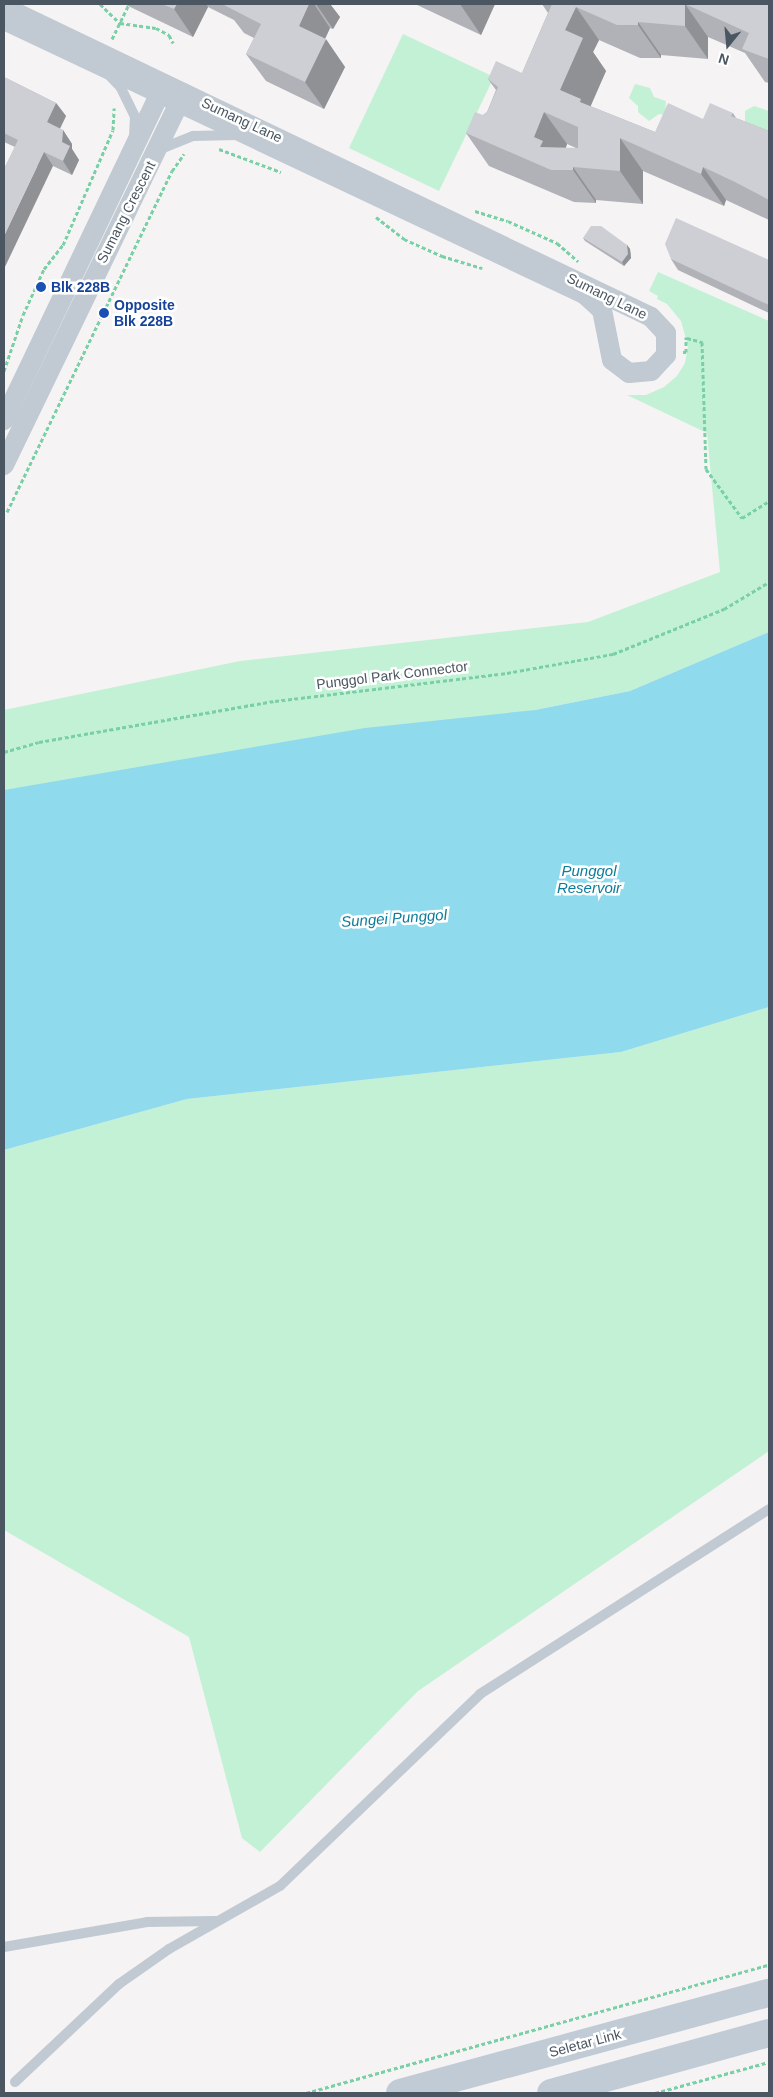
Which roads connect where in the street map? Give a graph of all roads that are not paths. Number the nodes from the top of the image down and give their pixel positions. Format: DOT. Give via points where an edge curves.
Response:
graph roads {
  1 [pos="4,7"];
  2 [pos="4,20"];
  3 [pos="104,69"];
  4 [pos="162,89"];
  5 [pos="182,99"];
  6 [pos="247,135"];
  7 [pos="134,142"];
  8 [pos="157,151"];
  9 [pos="6,410"];
  10 [pos="4,462"];
  11 [pos="769,1509"];
  12 [pos="216,1921"];
  13 [pos="4,1947"];
  14 [pos="769,1993"];
  15 [pos="769,2033"];
  16 [pos="15,2082"];
  17 [pos="400,2093"];
  18 [pos="550,2093"];
  1 -- 4 [label="street, Sumang Lane"];
  2 -- 3 [label="street, Sumang Lane"];
  3 -- 4 [label="street, Sumang Lane"];
  3 -- 7 [label="lane" via="121,88 135,116"];
  4 -- 5 [label="street, Sumang Lane"];
  4 -- 7 [label="street, Sumang Crescent"];
  5 -- 6 [label="street, Sumang Lane"];
  5 -- 6 [label="street, Sumang Lane" via="652,317 666,333 666,355 651,372 635,374 619,368 608,350 602,310 589,297"];
  5 -- 8 [label="street, Sumang Crescent"];
  6 -- 8 [label="lane" via="193,136"];
  7 -- 9 [label="street, Sumang Crescent"];
  8 -- 10 [label="street, Sumang Crescent"];
  11 -- 12 [label="lane" via="480,1694 280,1886"];
  12 -- 13 [label="lane" via="147,1922"];
  12 -- 16 [label="lane" via="119,1984"];
  14 -- 17 [label="main road, Seletar Link"];
  15 -- 18 [label="main road"];
}
